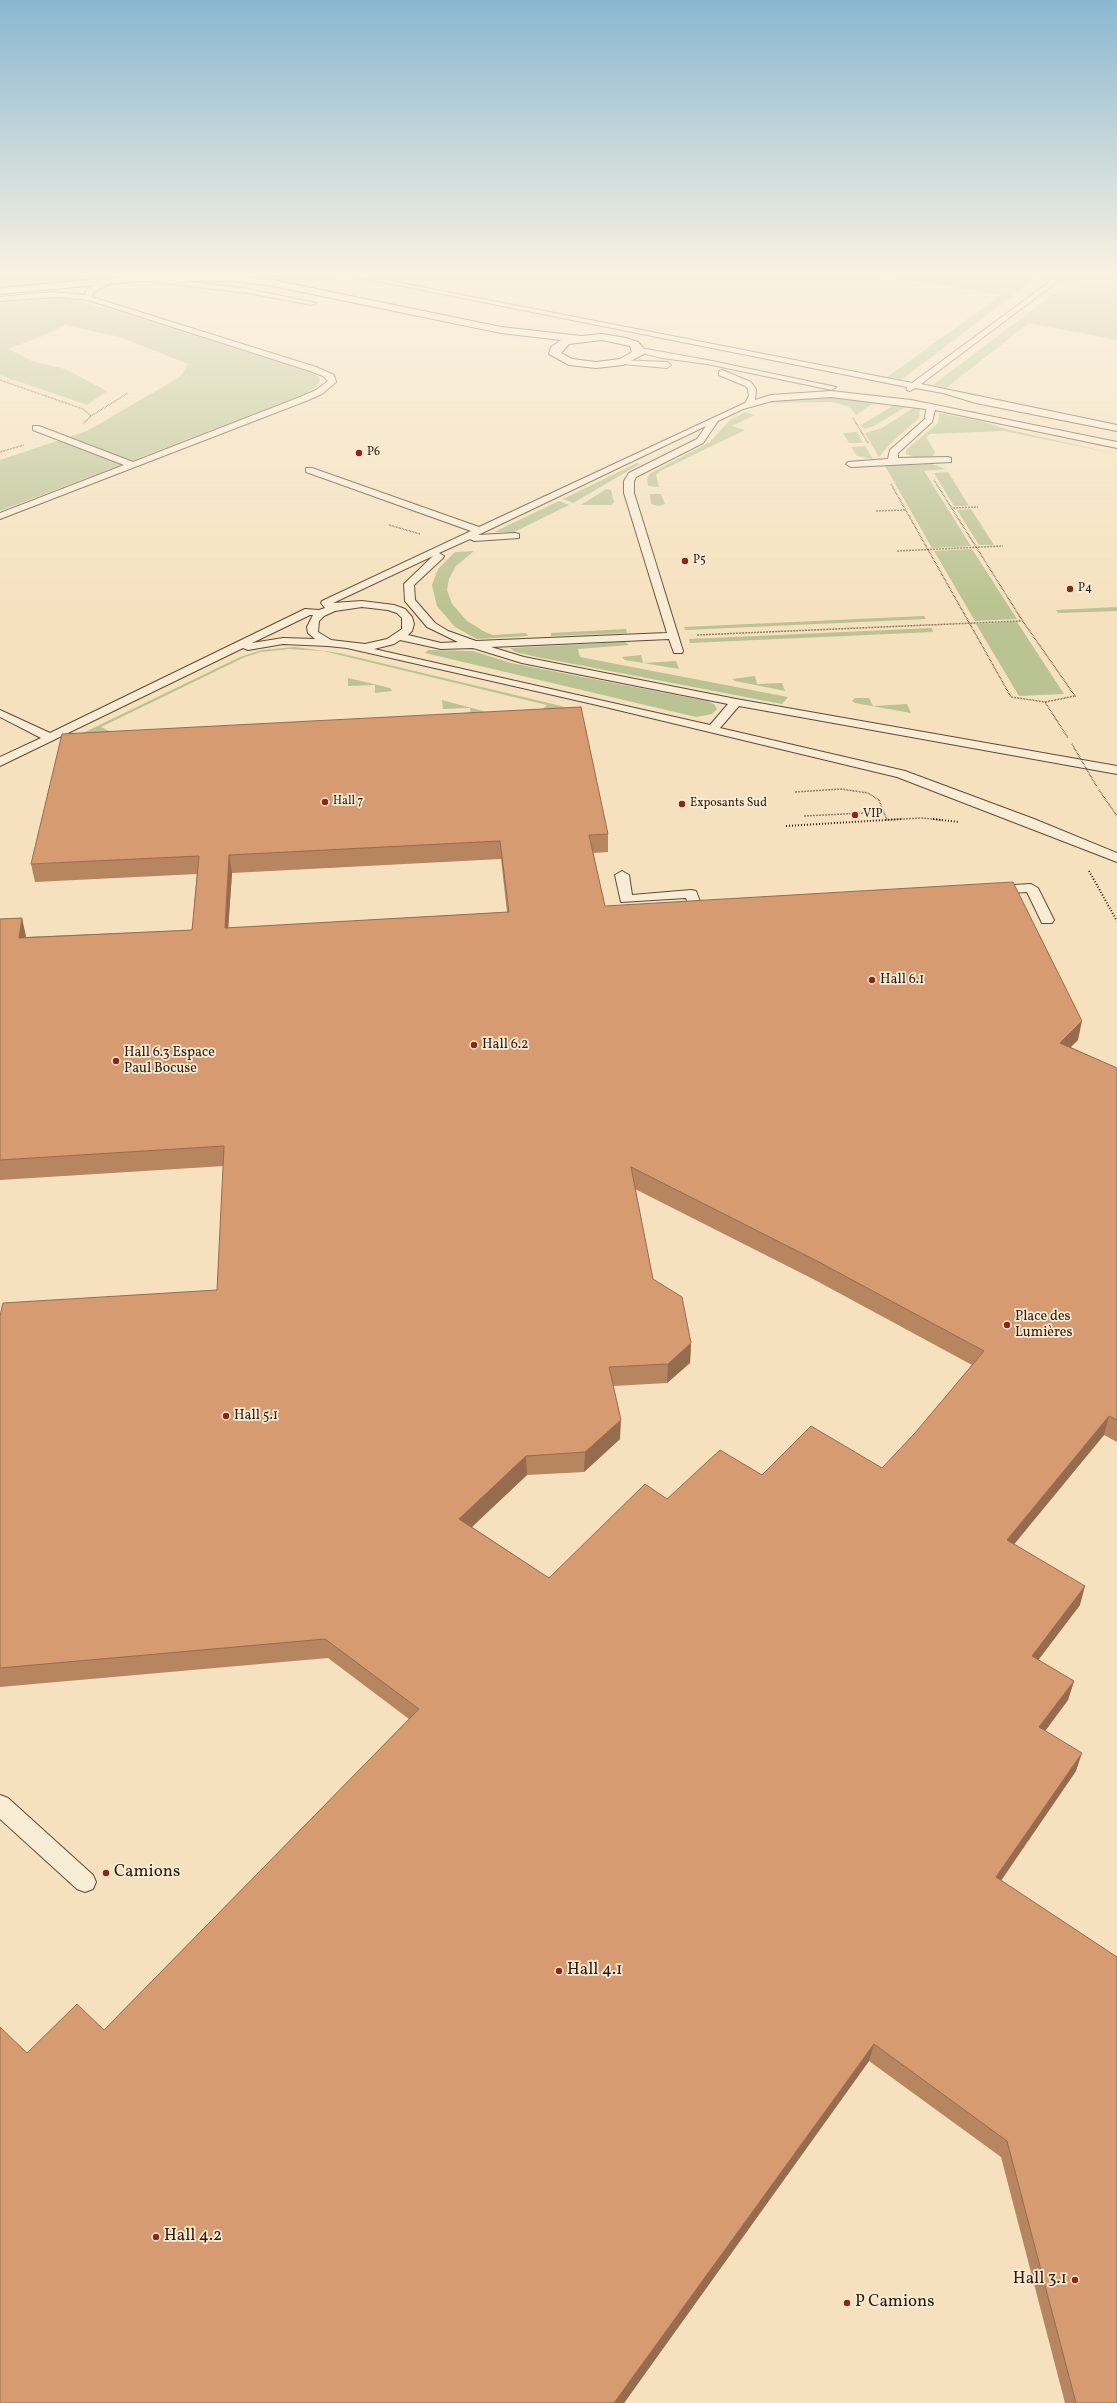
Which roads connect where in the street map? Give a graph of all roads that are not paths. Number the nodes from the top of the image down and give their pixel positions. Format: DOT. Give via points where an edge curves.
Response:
graph roads {
  1 [pos="330,384"];
  2 [pos="747,384"];
  3 [pos="816,384"];
  4 [pos="910,384"];
  5 [pos="915,385"];
  6 [pos="894,400"];
  7 [pos="912,403"];
  8 [pos="749,404"];
  9 [pos="932,407"];
  10 [pos="983,418"];
  11 [pos="715,420"];
  12 [pos="36,428"];
  13 [pos="1117,428"];
  14 [pos="1117,445"];
  15 [pos="1117,452"];
  16 [pos="948,460"];
  17 [pos="892,461"];
  18 [pos="850,464"];
  19 [pos="133,465"];
  20 [pos="309,470"];
  21 [pos="0,516"];
  22 [pos="481,531"];
  23 [pos="515,536"];
  24 [pos="467,538"];
  25 [pos="450,545"];
  26 [pos="330,606"];
  27 [pos="309,611"];
  28 [pos="320,614"];
  29 [pos="672,636"];
  30 [pos="400,637"];
  31 [pos="328,643"];
  32 [pos="377,645"];
  33 [pos="475,645"];
  34 [pos="352,647"];
  35 [pos="678,651"];
  36 [pos="417,663"];
  37 [pos="182,674"];
  38 [pos="736,702"];
  39 [pos="0,713"];
  40 [pos="713,729"];
  41 [pos="51,738"];
  42 [pos="0,762"];
  43 [pos="1117,770"];
  44 [pos="1117,858"];
  45 [pos="622,874"];
  46 [pos="983,891"];
  47 [pos="720,906"];
  48 [pos="1047,920"];
  49 [pos="0,1805"];
  50 [pos="85,1882"];
  1 -- 19 [label="lane" via="319,392"];
  2 -- 8 [label="lane" via="752,389 753,396"];
  3 -- 6 [label="lane"];
  4 -- 5 [label="lane"];
  5 -- 6 [label="lane"];
  5 -- 13 [label="lane"];
  6 -- 7 [label="lane"];
  7 -- 8 [label="lane" via="816,394 786,396"];
  7 -- 9 [label="lane"];
  8 -- 11 [label="lane"];
  9 -- 10 [label="lane"];
  9 -- 17 [label="lane" via="929,411 929,420 893,452"];
  10 -- 14 [label="lane"];
  10 -- 15 [label="lane" via="1052,438"];
  11 -- 22 [label="lane"];
  11 -- 29 [label="lane" via="700,441 632,475 629,481 629,492"];
  12 -- 19 [label="lane"];
  16 -- 17 [label="lane"];
  17 -- 18 [label="lane"];
  19 -- 21 [label="lane"];
  20 -- 22 [label="lane"];
  22 -- 24 [label="lane"];
  23 -- 24 [label="lane"];
  24 -- 25 [label="lane"];
  25 -- 26 [label="lane"];
  25 -- 33 [label="lane" via="409,584 410,601 431,625"];
  26 -- 27 [label="lane"];
  26 -- 28 [label="lane"];
  26 -- 30 [label="lane" via="362,604 390,607 400,611 407,617 409,624 407,631"];
  27 -- 28 [label="lane"];
  27 -- 37 [label="lane"];
  28 -- 31 [label="lane" via="314,620 313,633"];
  29 -- 33 [label="lane"];
  29 -- 35 [label="lane"];
  30 -- 32 [label="lane"];
  30 -- 33 [label="lane" via="434,645"];
  31 -- 34 [label="lane"];
  31 -- 37 [label="lane" via="283,641 252,646"];
  32 -- 34 [label="lane"];
  32 -- 36 [label="lane"];
  33 -- 38 [label="lane" via="522,660"];
  34 -- 36 [label="lane"];
  36 -- 40 [label="lane"];
  37 -- 41 [label="lane"];
  38 -- 40 [label="lane"];
  38 -- 43 [label="lane"];
  39 -- 41 [label="lane"];
  40 -- 44 [label="lane" via="901,774 1030,822"];
  41 -- 42 [label="lane"];
  45 -- 47 [label="lane" via="626,898 691,894 696,908"];
  46 -- 48 [label="lane" via="1031,888"];
  49 -- 50 [label="lane"];
}
